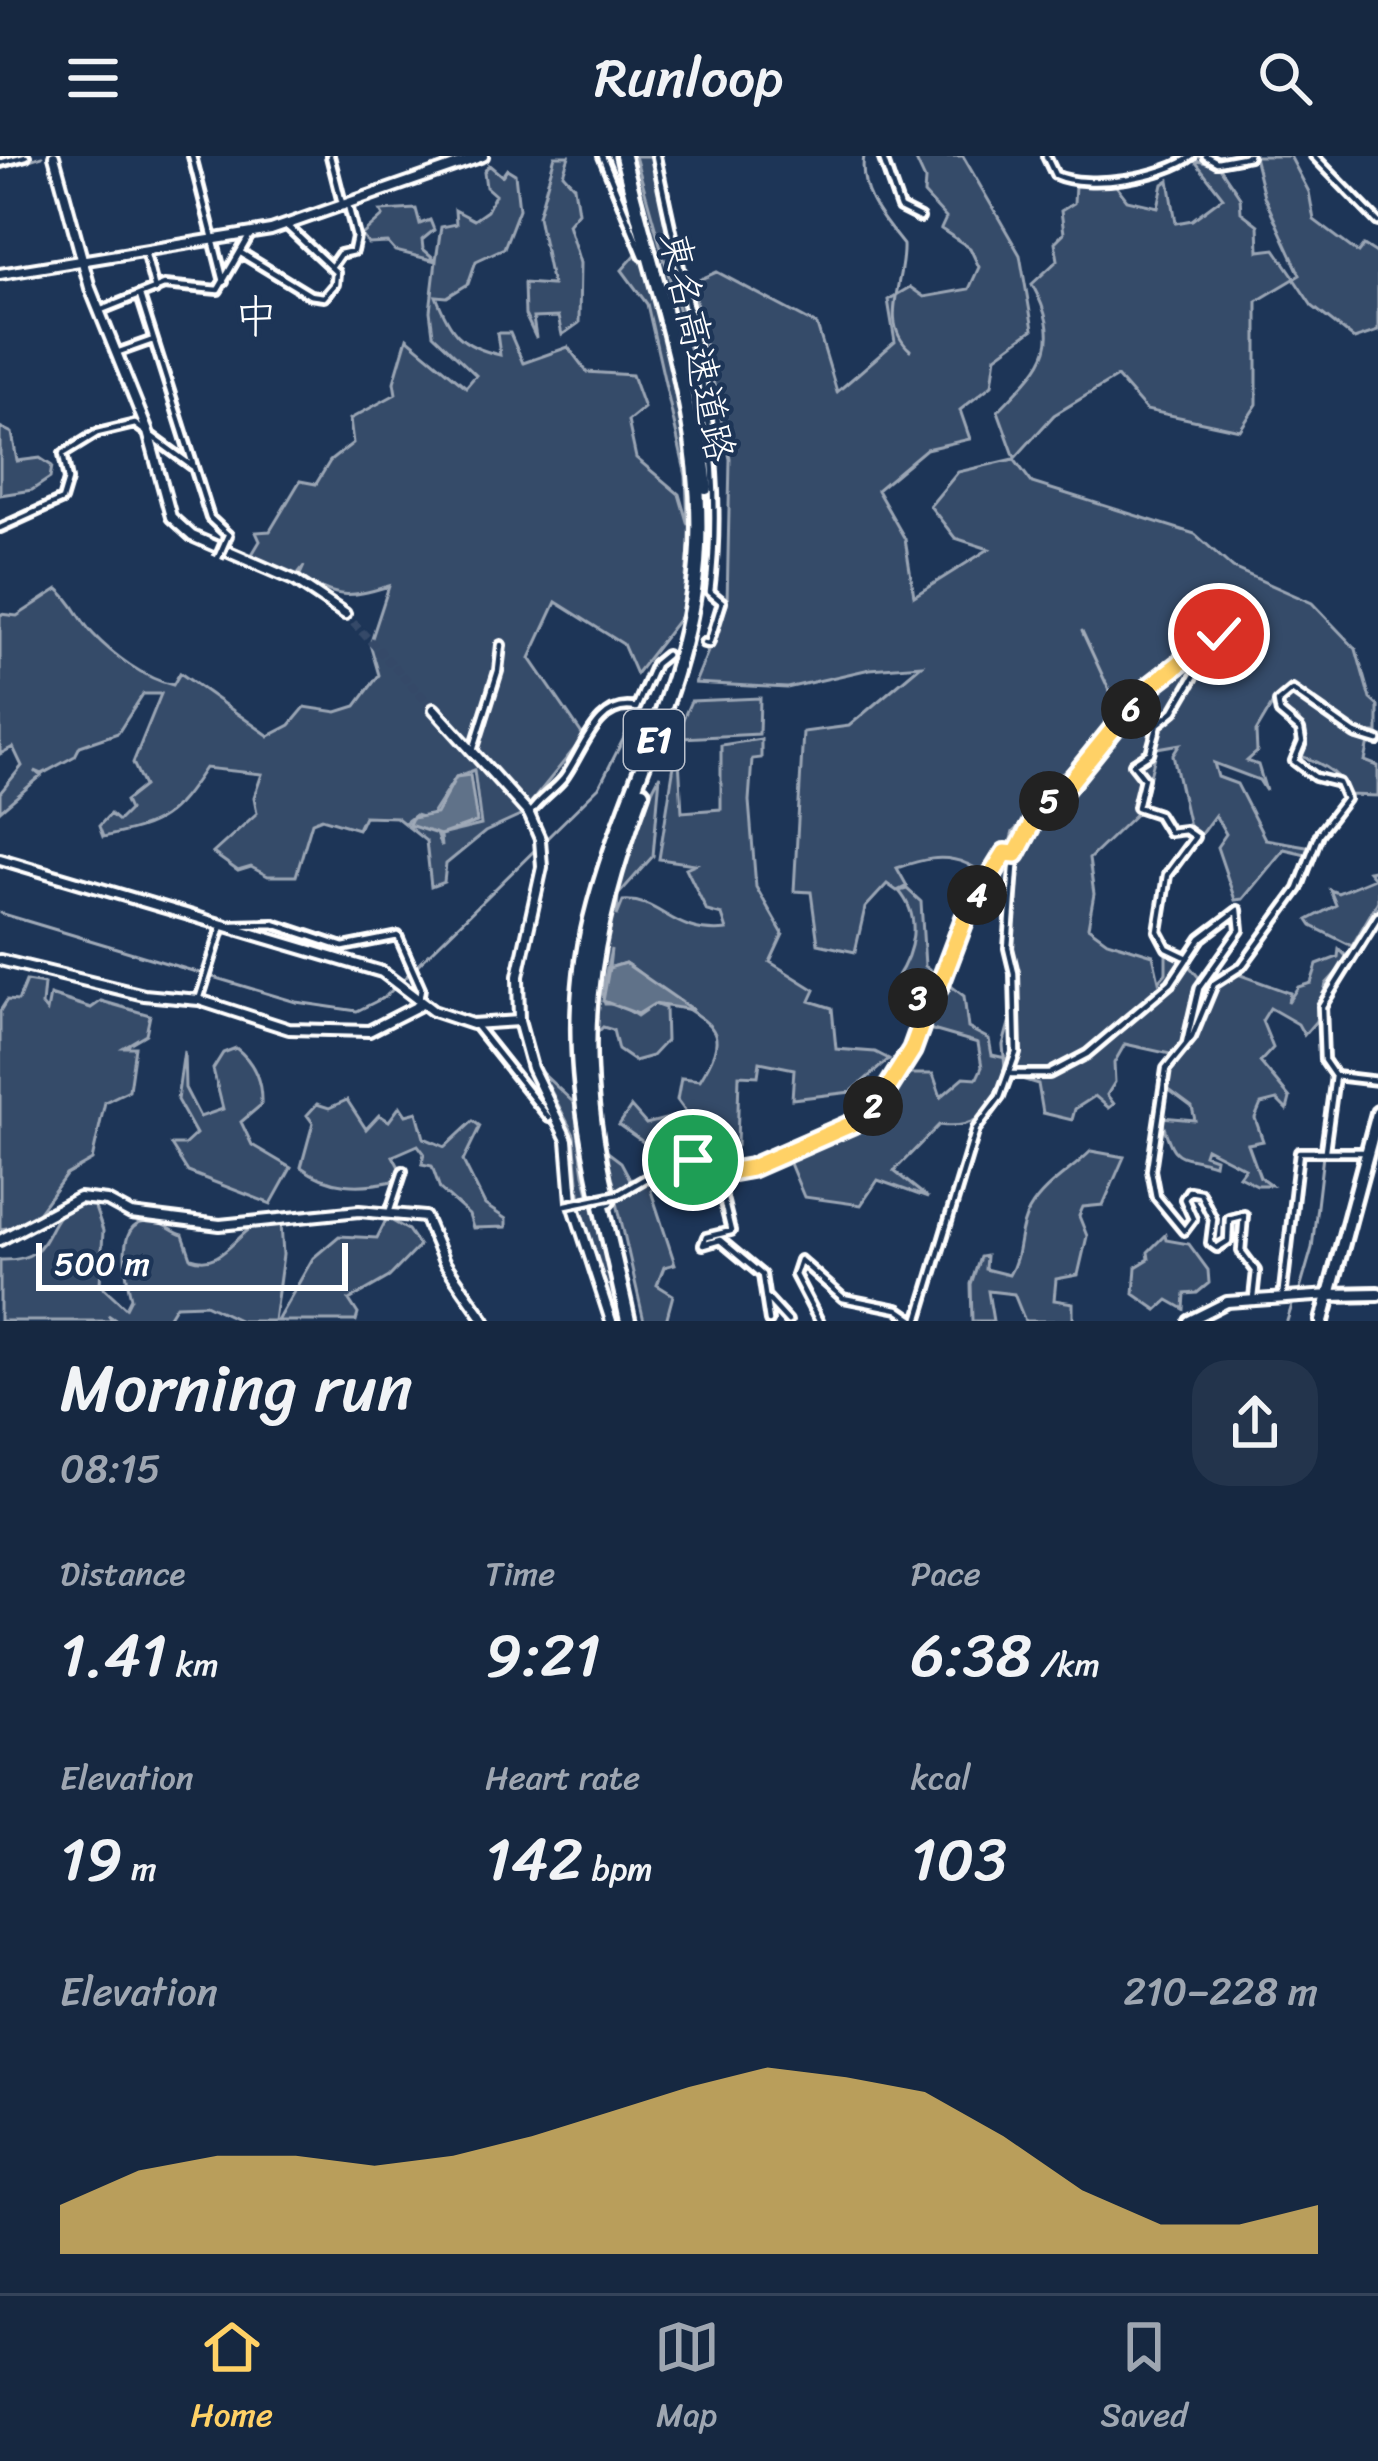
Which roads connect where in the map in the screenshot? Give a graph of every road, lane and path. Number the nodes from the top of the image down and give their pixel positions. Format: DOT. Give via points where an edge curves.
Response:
graph roads {
  1 [pos="26,156"];
  2 [pos="54,156"];
  3 [pos="192,156"];
  4 [pos="330,156"];
  5 [pos="602,156"];
  6 [pos="627,156"];
  7 [pos="656,156"];
  8 [pos="882,156"];
  9 [pos="1046,156"];
  10 [pos="1192,156"];
  11 [pos="1205,156"];
  12 [pos="1249,156"];
  13 [pos="1314,156"];
  14 [pos="477,157"];
  15 [pos="1234,157"];
  16 [pos="0,163"];
  17 [pos="346,206"];
  18 [pos="920,218"];
  19 [pos="1378,222"];
  20 [pos="287,226"];
  21 [pos="251,233"];
  22 [pos="213,239"];
  23 [pos="145,251"];
  24 [pos="241,253"];
  25 [pos="82,260"];
  26 [pos="332,267"];
  27 [pos="0,274"];
  28 [pos="224,282"];
  29 [pos="155,290"];
  30 [pos="654,295"];
  31 [pos="140,296"];
  32 [pos="99,311"];
  33 [pos="153,340"];
  34 [pos="117,353"];
  35 [pos="148,432"];
  36 [pos="192,466"];
  37 [pos="0,528"];
  38 [pos="218,558"];
  39 [pos="345,614"];
  40 [pos="704,643"];
  41 [pos="501,645"];
  42 [pos="666,655"];
  43 [pos="434,710"];
  44 [pos="1378,741"];
  45 [pos="473,751"];
  46 [pos="529,814"];
  47 [pos="1012,853"];
  48 [pos="0,859"];
  49 [pos="1378,916"];
  50 [pos="220,926"];
  51 [pos="1187,958"];
  52 [pos="0,960"];
  53 [pos="199,1000"];
  54 [pos="420,1002"];
  55 [pos="519,1021"];
  56 [pos="475,1024"];
  57 [pos="1186,1045"];
  58 [pos="1335,1076"];
  59 [pos="1008,1078"];
  60 [pos="1378,1081"];
  61 [pos="1378,1113"];
  62 [pos="549,1118"];
  63 [pos="1322,1150"];
  64 [pos="1372,1153"];
  65 [pos="403,1171"];
  66 [pos="717,1174"];
  67 [pos="566,1205"];
  68 [pos="389,1213"];
  69 [pos="0,1240"];
  70 [pos="1378,1294"];
  71 [pos="1330,1295"];
  72 [pos="767,1298"];
  73 [pos="1282,1299"];
  74 [pos="1253,1300"];
  75 [pos="1187,1318"];
  76 [pos="485,1321"];
  77 [pos="611,1321"];
  78 [pos="632,1321"];
  79 [pos="769,1321"];
  80 [pos="788,1321"];
  81 [pos="819,1321"];
  82 [pos="916,1321"];
  83 [pos="1322,1321"];
  1 -- 16 [label="street"];
  2 -- 25 [label="street"];
  3 -- 22 [label="street"];
  4 -- 17 [label="street"];
  5 -- 30 [label="street"];
  6 -- 78 [label="highway, 東名高速道路 / E1" via="687,362 707,504 692,644 610,883 589,978 590,1109"];
  7 -- 40 [label="street" via="714,451 710,592 722,608"];
  8 -- 18 [label="street" via="900,208"];
  9 -- 10 [label="street" via="1055,175 1081,180 1169,173"];
  11 -- 15 [label="street"];
  12 -- 15 [label="street"];
  13 -- 19 [label="street"];
  14 -- 17 [label="street"];
  17 -- 20 [label="street"];
  17 -- 26 [label="street" via="353,251"];
  20 -- 21 [label="street"];
  20 -- 26 [label="street"];
  21 -- 22 [label="street"];
  21 -- 24 [label="street"];
  22 -- 23 [label="street"];
  22 -- 28 [label="street"];
  23 -- 25 [label="street"];
  23 -- 29 [label="street"];
  24 -- 26 [label="street" via="314,297 332,289"];
  24 -- 28 [label="street"];
  25 -- 27 [label="street"];
  25 -- 32 [label="street"];
  28 -- 29 [label="street" via="213,291 175,284"];
  29 -- 31 [label="street"];
  31 -- 32 [label="street"];
  31 -- 33 [label="street"];
  32 -- 34 [label="street"];
  33 -- 34 [label="street"];
  33 -- 36 [label="street"];
  34 -- 35 [label="street"];
  35 -- 36 [label="street"];
  35 -- 37 [label="street" via="135,424 68,448 62,500"];
  35 -- 39 [label="street" via="164,504 181,528 296,581"];
  36 -- 38 [label="street, bridge" via="210,518 228,536"];
  41 -- 45 [label="street"];
  42 -- 46 [label="street" via="636,708 605,714"];
  43 -- 45 [label="street"];
  44 -- 57 [label="street" via="1292,690 1278,701 1300,730 1294,761 1339,783 1346,799 1322,829 1298,890 1243,966 1208,992"];
  45 -- 46 [label="street"];
  46 -- 55 [label="street" via="542,867 518,976"];
  47 -- 51 [label="street" via="1144,691 1210,626 1217,629 1200,672 1158,724 1154,747 1133,764 1144,778 1137,807 1158,814 1169,832 1195,837 1167,875 1158,931 1166,948"];
  47 -- 59 [label="street" via="1008,948 1018,1040"];
  47 -- 66 [label="street" via="965,918 939,987 917,999 917,1040 883,1096 825,1138"];
  48 -- 50 [label="street"];
  49 -- 58 [label="street" via="1322,1006 1324,1060"];
  50 -- 53 [label="street"];
  50 -- 54 [label="street" via="326,952 399,982"];
  50 -- 54 [label="street" via="274,924 343,946 398,936"];
  51 -- 57 [label="street" via="1230,911 1242,913 1240,930 1199,988"];
  51 -- 59 [label="street" via="1171,983 1087,1054 1049,1074"];
  52 -- 53 [label="street"];
  53 -- 54 [label="street" via="289,1029 369,1030"];
  54 -- 56 [label="street"];
  55 -- 56 [label="street"];
  55 -- 77 [label="street" via="567,1140 572,1201"];
  56 -- 62 [label="street"];
  57 -- 74 [label="street" via="1168,1064 1161,1088 1151,1170 1156,1197 1184,1231 1193,1219 1184,1199 1200,1193 1217,1248 1228,1241 1228,1219 1244,1215 1241,1251 1254,1266"];
  58 -- 60 [label="street"];
  58 -- 63 [label="street"];
  59 -- 82 [label="street" via="976,1129"];
  61 -- 64 [label="main road"];
  63 -- 64 [label="street"];
  63 -- 73 [label="street" via="1298,1155"];
  64 -- 71 [label="main road"];
  65 -- 68 [label="street"];
  66 -- 67 [label="street, bridge" via="689,1136 695,1154 680,1174 653,1174 619,1194"];
  66 -- 72 [label="street" via="731,1231 703,1245 726,1244 762,1275"];
  68 -- 69 [label="street" via="220,1225 79,1198"];
  68 -- 76 [label="street" via="425,1217"];
  70 -- 71 [label="main road"];
  71 -- 73 [label="street"];
  71 -- 83 [label="main road"];
  72 -- 79 [label="street"];
  72 -- 80 [label="street"];
  73 -- 74 [label="street"];
  74 -- 75 [label="street"];
  81 -- 82 [label="street" via="795,1275 800,1260 843,1298 898,1309"];
}
